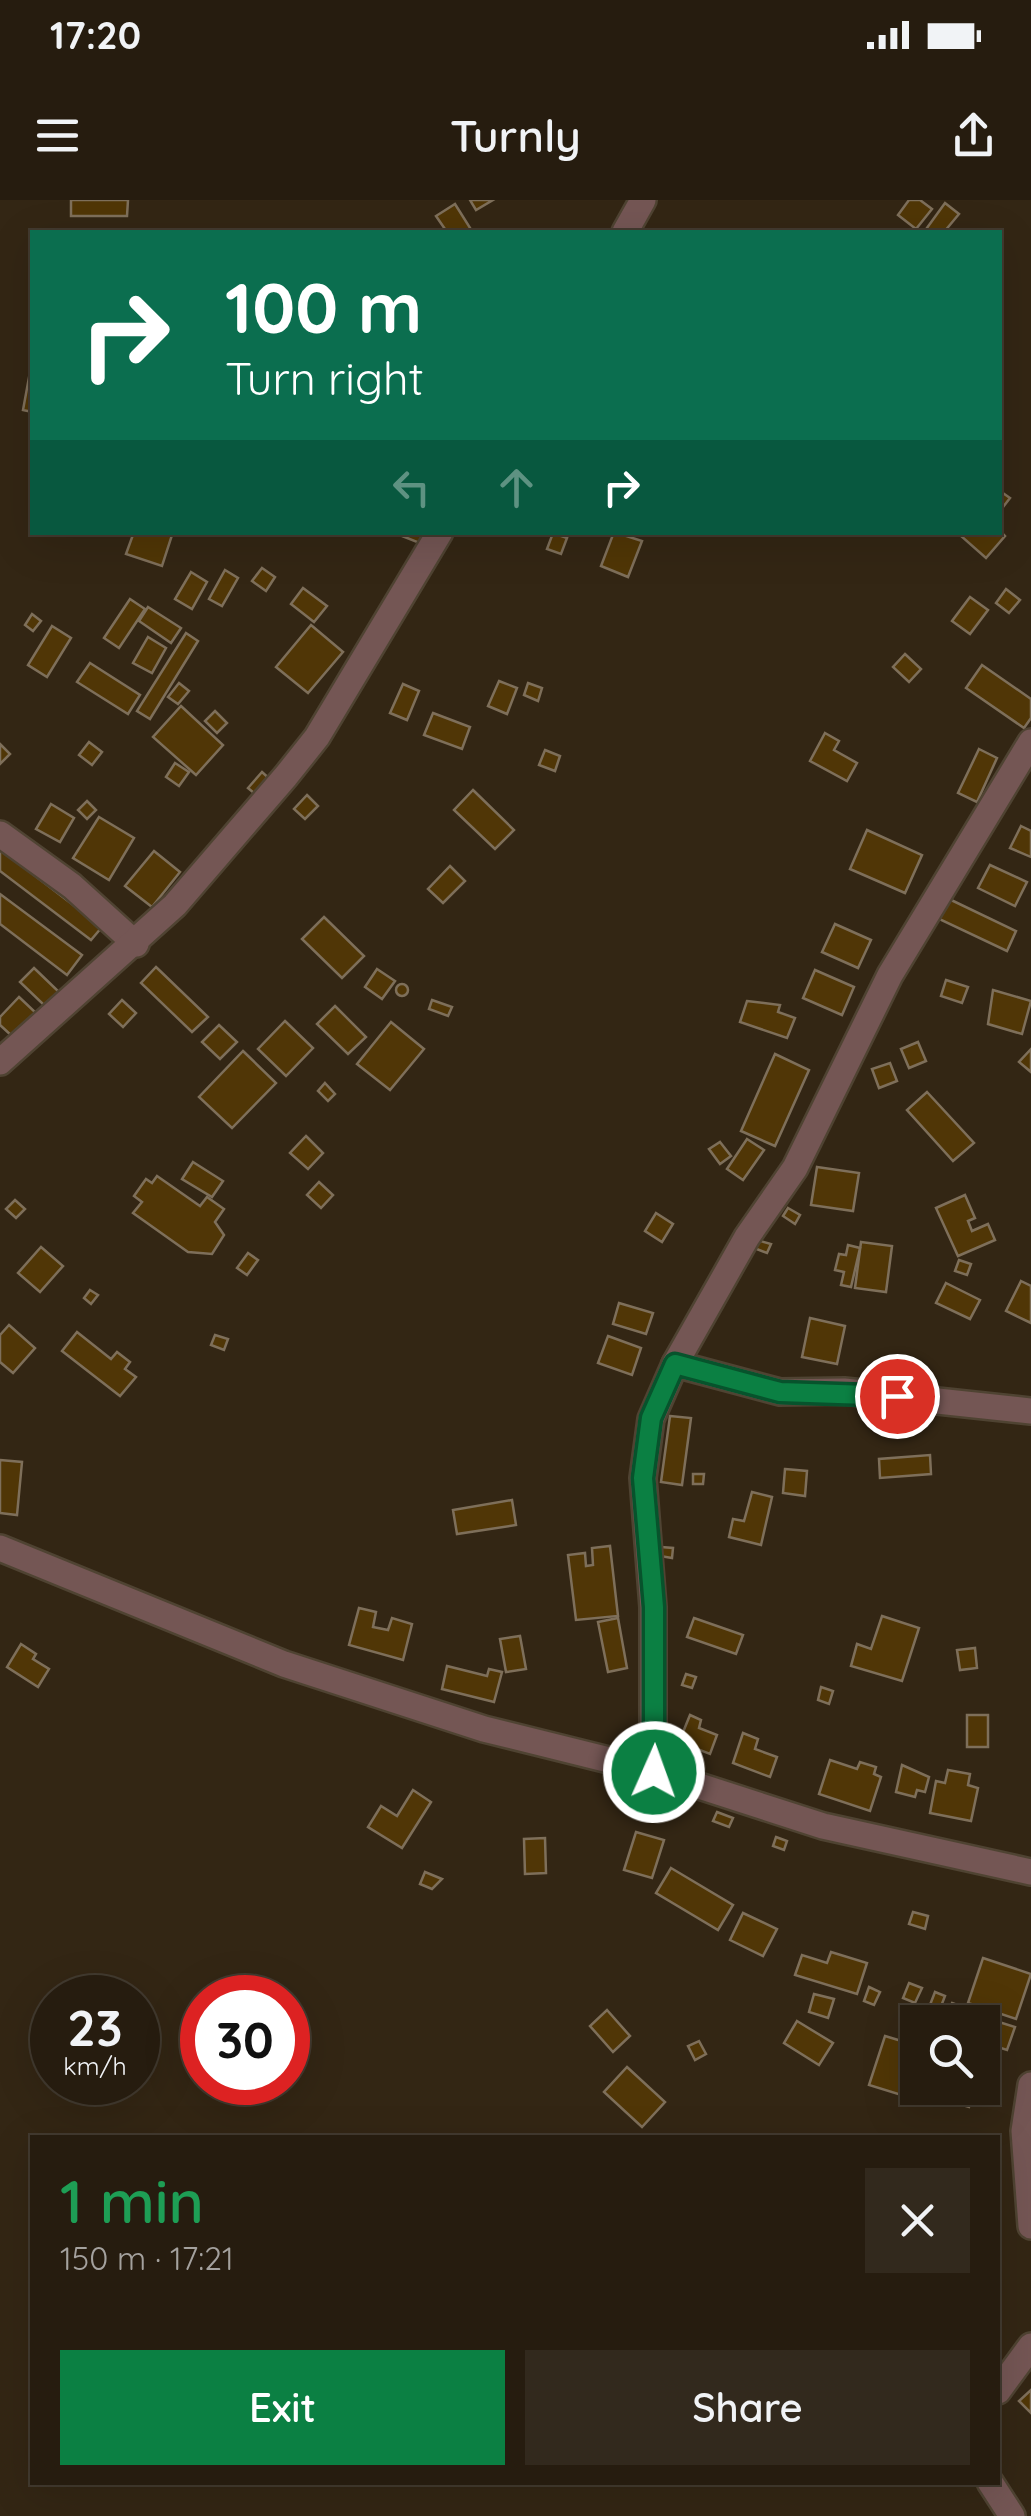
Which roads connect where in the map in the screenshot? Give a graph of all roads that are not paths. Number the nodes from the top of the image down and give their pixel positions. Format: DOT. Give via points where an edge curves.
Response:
graph roads {
  1 [pos="643,200"];
  2 [pos="626,230"];
  3 [pos="438,535"];
  4 [pos="1031,742"];
  5 [pos="0,834"];
  6 [pos="136,944"];
  7 [pos="0,1062"];
  8 [pos="675,1364"];
  9 [pos="1031,1412"];
  10 [pos="0,1548"];
  11 [pos="654,1772"];
  12 [pos="1031,1872"];
  13 [pos="1031,2085"];
  14 [pos="1031,2226"];
  15 [pos="1031,2346"];
  16 [pos="1000,2388"];
  17 [pos="992,2485"];
  18 [pos="1012,2516"];
  1 -- 2 [label="street"];
  3 -- 6 [label="street" via="316,737"];
  4 -- 8 [label="street" via="890,975 795,1168"];
  5 -- 6 [label="street"];
  6 -- 7 [label="street"];
  8 -- 9 [label="street" via="780,1392 844,1391"];
  8 -- 11 [label="street" via="651,1418 643,1478 654,1607"];
  10 -- 11 [label="street" via="284,1664 484,1729"];
  11 -- 12 [label="street" via="823,1826"];
  13 -- 14 [label="street" via="1024,2130"];
  15 -- 16 [label="street"];
  17 -- 18 [label="street"];
}
